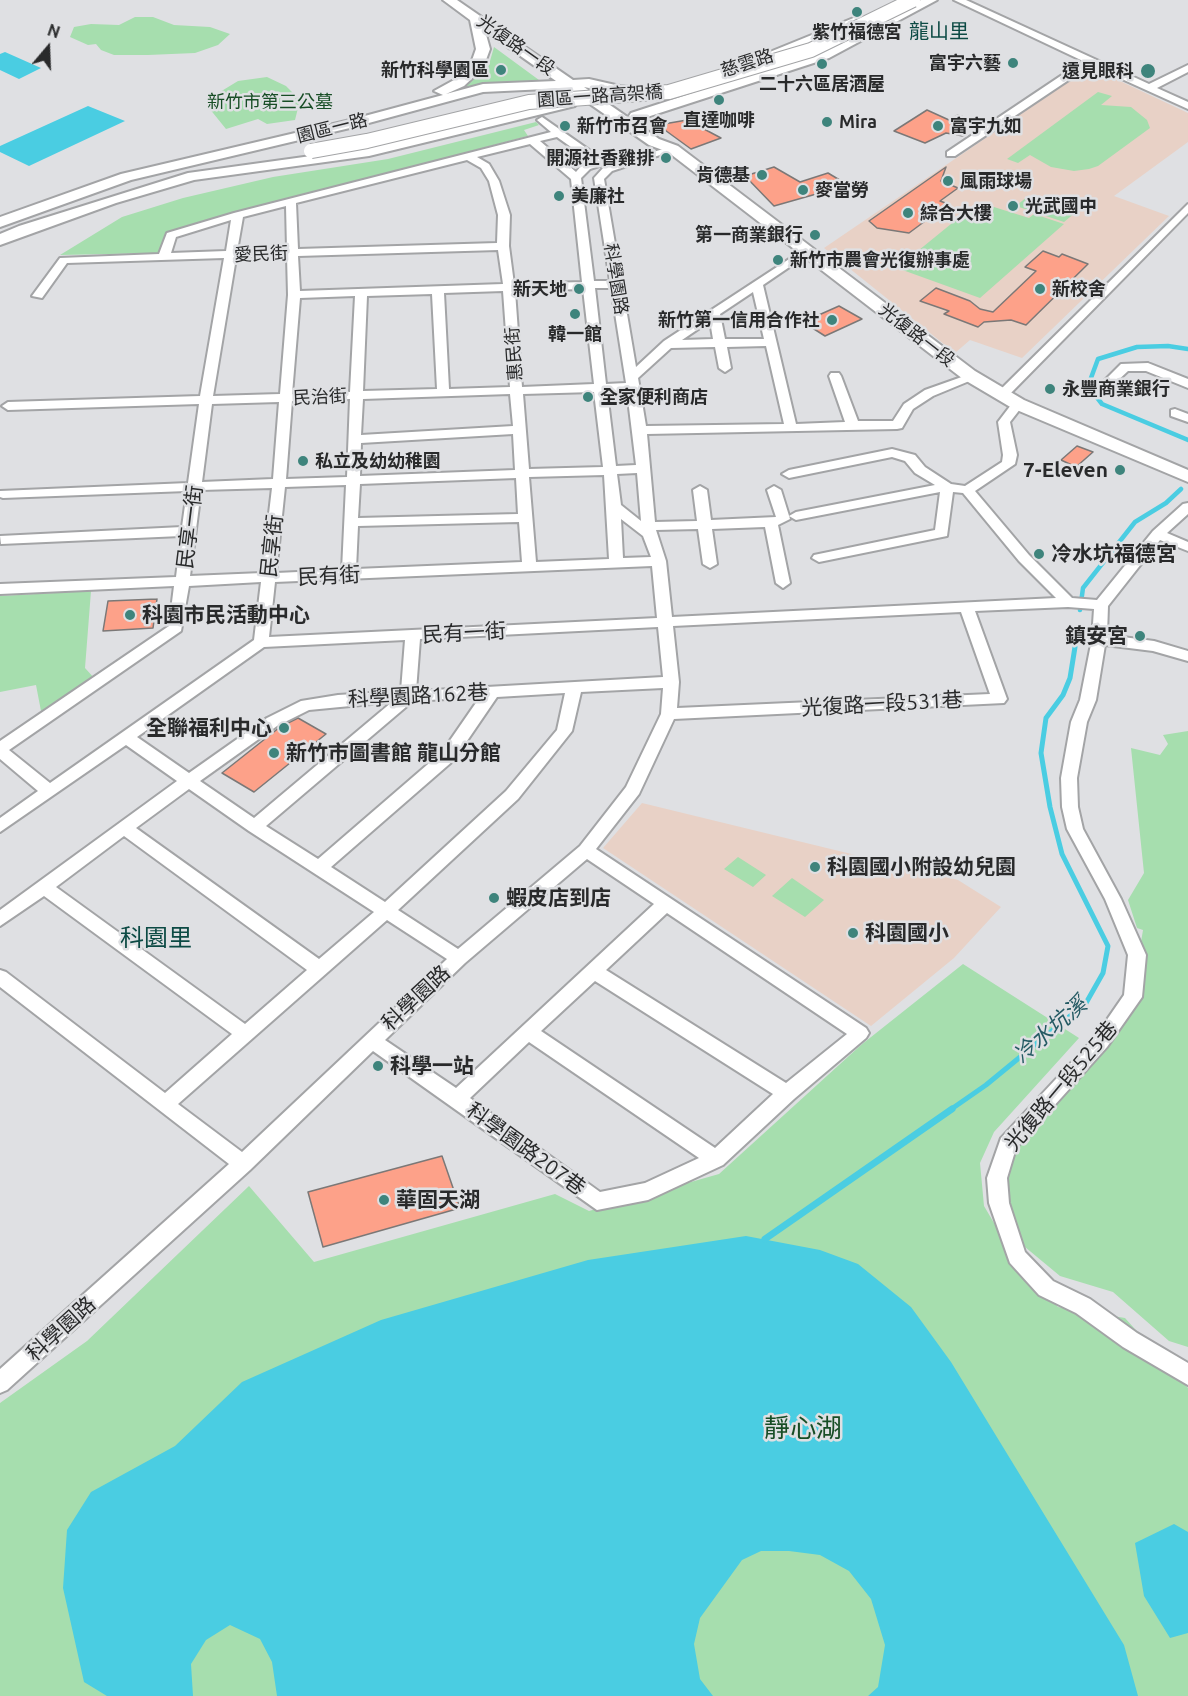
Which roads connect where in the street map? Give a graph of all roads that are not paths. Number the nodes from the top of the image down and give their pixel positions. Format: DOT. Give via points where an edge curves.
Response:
graph roads {
  1 [pos="449,0"];
  2 [pos="469,0"];
  3 [pos="898,0"];
  4 [pos="913,0"];
  5 [pos="931,0"];
  6 [pos="959,0"];
  7 [pos="476,18"];
  8 [pos="858,20"];
  9 [pos="878,26"];
  10 [pos="1091,60"];
  11 [pos="1188,68"];
  12 [pos="571,83"];
  13 [pos="1150,88"];
  14 [pos="589,92"];
  15 [pos="1188,106"];
  16 [pos="387,114"];
  17 [pos="636,116"];
  18 [pos="542,120"];
  19 [pos="559,133"];
  20 [pos="531,140"];
  21 [pos="673,149"];
  22 [pos="951,154"];
  23 [pos="468,156"];
  24 [pos="599,162"];
  25 [pos="192,169"];
  26 [pos="576,178"];
  27 [pos="291,202"];
  28 [pos="1188,207"];
  29 [pos="238,215"];
  30 [pos="0,222"];
  31 [pos="0,240"];
  32 [pos="503,246"];
  33 [pos="806,251"];
  34 [pos="293,253"];
  35 [pos="232,255"];
  36 [pos="164,257"];
  37 [pos="616,284"];
  38 [pos="757,284"];
  39 [pos="591,285"];
  40 [pos="509,288"];
  41 [pos="438,290"];
  42 [pos="361,292"];
  43 [pos="294,294"];
  44 [pos="38,296"];
  45 [pos="714,313"];
  46 [pos="771,342"];
  47 [pos="719,343"];
  48 [pos="668,344"];
  49 [pos="725,368"];
  50 [pos="835,376"];
  51 [pos="973,377"];
  52 [pos="632,382"];
  53 [pos="1109,382"];
  54 [pos="1188,384"];
  55 [pos="602,388"];
  56 [pos="517,391"];
  57 [pos="443,393"];
  58 [pos="357,395"];
  59 [pos="1002,395"];
  60 [pos="287,398"];
  61 [pos="207,401"];
  62 [pos="1018,404"];
  63 [pos="8,406"];
  64 [pos="1175,412"];
  65 [pos="1188,418"];
  66 [pos="853,425"];
  67 [pos="791,428"];
  68 [pos="518,430"];
  69 [pos="640,430"];
  70 [pos="355,439"];
  71 [pos="643,469"];
  72 [pos="610,471"];
  73 [pos="789,474"];
  74 [pos="524,475"];
  75 [pos="1188,477"];
  76 [pos="353,480"];
  77 [pos="279,482"];
  78 [pos="196,486"];
  79 [pos="947,487"];
  80 [pos="700,490"];
  81 [pos="774,490"];
  82 [pos="967,490"];
  83 [pos="3,494"];
  84 [pos="614,507"];
  85 [pos="1188,507"];
  86 [pos="796,516"];
  87 [pos="526,518"];
  88 [pos="351,522"];
  89 [pos="771,523"];
  90 [pos="705,525"];
  91 [pos="650,530"];
  92 [pos="190,531"];
  93 [pos="1158,534"];
  94 [pos="1,540"];
  95 [pos="1188,548"];
  96 [pos="819,558"];
  97 [pos="659,561"];
  98 [pos="616,563"];
  99 [pos="710,564"];
  100 [pos="529,566"];
  101 [pos="349,575"];
  102 [pos="268,580"];
  103 [pos="783,583"];
  104 [pos="183,584"];
  105 [pos="0,590"];
  106 [pos="1068,602"];
  107 [pos="1101,605"];
  108 [pos="967,608"];
  109 [pos="666,623"];
  110 [pos="412,635"];
  111 [pos="1099,639"];
  112 [pos="261,642"];
  113 [pos="1188,656"];
  114 [pos="671,682"];
  115 [pos="574,688"];
  116 [pos="492,692"];
  117 [pos="408,697"];
  118 [pos="669,714"];
  119 [pos="126,737"];
  120 [pos="0,750"];
  121 [pos="188,781"];
  122 [pos="49,791"];
  123 [pos="0,826"];
  124 [pos="255,827"];
  125 [pos="124,828"];
  126 [pos="586,850"];
  127 [pos="319,868"];
  128 [pos="44,887"];
  129 [pos="666,903"];
  130 [pos="386,911"];
  131 [pos="0,919"];
  132 [pos="459,958"];
  133 [pos="319,969"];
  134 [pos="593,971"];
  135 [pos="0,976"];
  136 [pos="528,1032"];
  137 [pos="245,1034"];
  138 [pos="371,1040"];
  139 [pos="787,1093"];
  140 [pos="457,1099"];
  141 [pos="165,1104"];
  142 [pos="717,1160"];
  143 [pos="243,1164"];
  144 [pos="1188,1375"];
  145 [pos="0,1383"];
  1 -- 7 [label="street, 光復路一段"];
  2 -- 14 [label="street, 光復路一段"];
  3 -- 8 [label="street, 慈雲路"];
  4 -- 25 [label="street, 園區一路高架橋, bridge" via="811,50 669,92 529,102 378,138"];
  5 -- 9 [label="street, 慈雲路"];
  6 -- 10 [label="street"];
  7 -- 12 [label="street, 光復路一段"];
  7 -- 16 [label="street" via="483,49 476,68 459,83"];
  8 -- 9 [label="street"];
  8 -- 14 [label="street, 慈雲路" via="805,44 684,82 643,91"];
  9 -- 17 [label="street, 慈雲路" via="824,54"];
  10 -- 13 [label="street"];
  10 -- 22 [label="street"];
  11 -- 13 [label="street"];
  12 -- 14 [label="street, 園區一路"];
  12 -- 16 [label="street, 園區一路" via="483,88"];
  13 -- 15 [label="street"];
  14 -- 17 [label="street, 光復路一段"];
  14 -- 21 [label="street, 光復路一段" via="654,142"];
  14 -- 25 [label="street, 園區一路" via="369,152"];
  16 -- 25 [label="street, 園區一路"];
  17 -- 21 [label="street, 光復路一段" via="667,138"];
  18 -- 19 [label="street"];
  19 -- 20 [label="street"];
  19 -- 24 [label="street"];
  20 -- 23 [label="street"];
  20 -- 26 [label="street"];
  21 -- 24 [label="street"];
  21 -- 33 [label="street, 光復路一段"];
  21 -- 37 [label="street, 科學園路" via="608,169 599,178"];
  23 -- 27 [label="street"];
  23 -- 32 [label="street, 惠民街" via="485,166 494,181 504,215"];
  24 -- 26 [label="street" via="586,167"];
  25 -- 30 [label="street, 園區一路" via="126,177"];
  25 -- 31 [label="street, 園區一路"];
  26 -- 39 [label="street, 科學園路"];
  27 -- 29 [label="street"];
  27 -- 34 [label="street, 民享街"];
  28 -- 59 [label="street"];
  29 -- 35 [label="street, 民享一街"];
  29 -- 36 [label="street" via="171,236"];
  32 -- 34 [label="street, 愛民街"];
  32 -- 40 [label="street, 惠民街"];
  33 -- 38 [label="street"];
  33 -- 51 [label="street, 光復路一段"];
  34 -- 35 [label="street, 愛民街"];
  34 -- 43 [label="street, 民享街"];
  35 -- 36 [label="street, 愛民街"];
  35 -- 61 [label="street, 民享一街"];
  36 -- 44 [label="street, 愛民街" via="63,260"];
  37 -- 39 [label="street"];
  37 -- 52 [label="street, 科學園路"];
  38 -- 45 [label="street"];
  38 -- 46 [label="street"];
  39 -- 40 [label="street"];
  39 -- 55 [label="street, 科學園路"];
  40 -- 41 [label="street"];
  40 -- 56 [label="street, 惠民街"];
  41 -- 42 [label="street"];
  41 -- 57 [label="street"];
  42 -- 43 [label="street"];
  42 -- 58 [label="street"];
  43 -- 60 [label="street, 民享街"];
  45 -- 47 [label="street"];
  45 -- 48 [label="street"];
  46 -- 47 [label="street"];
  46 -- 67 [label="street"];
  47 -- 48 [label="street"];
  47 -- 49 [label="street"];
  48 -- 52 [label="street"];
  50 -- 66 [label="street"];
  51 -- 59 [label="street, 光復路一段"];
  51 -- 66 [label="street" via="928,393 908,407 897,424"];
  52 -- 55 [label="street, 民治街"];
  52 -- 69 [label="street, 科學園路"];
  53 -- 54 [label="street" via="1125,367 1148,367"];
  55 -- 56 [label="street, 民治街"];
  55 -- 72 [label="street, 科學園路"];
  56 -- 57 [label="street, 民治街"];
  56 -- 68 [label="street, 惠民街"];
  57 -- 58 [label="street, 民治街"];
  58 -- 60 [label="street, 民治街"];
  58 -- 70 [label="street"];
  59 -- 62 [label="street, 光復路一段"];
  60 -- 61 [label="street, 民治街"];
  60 -- 77 [label="street, 民享街"];
  61 -- 63 [label="street, 民治街"];
  61 -- 78 [label="street, 民享一街"];
  62 -- 75 [label="street, 光復路一段"];
  62 -- 82 [label="street" via="1004,422 1008,464"];
  64 -- 65 [label="street"];
  66 -- 67 [label="street"];
  67 -- 69 [label="street"];
  68 -- 70 [label="street"];
  68 -- 74 [label="street, 惠民街"];
  69 -- 71 [label="street, 科學園路"];
  70 -- 76 [label="street"];
  71 -- 72 [label="street"];
  71 -- 91 [label="street, 科學園路"];
  72 -- 74 [label="street"];
  72 -- 84 [label="street, 科學園路"];
  73 -- 79 [label="street" via="892,453 910,458 920,470"];
  74 -- 76 [label="street"];
  74 -- 87 [label="street, 惠民街"];
  76 -- 77 [label="street"];
  76 -- 88 [label="street"];
  77 -- 78 [label="street"];
  77 -- 102 [label="street, 民享街"];
  78 -- 83 [label="street"];
  78 -- 92 [label="street, 民享一街"];
  79 -- 82 [label="street"];
  79 -- 86 [label="street"];
  79 -- 96 [label="street" via="942,533"];
  80 -- 90 [label="street"];
  81 -- 89 [label="street" via="783,519"];
  82 -- 106 [label="street" via="1024,558"];
  84 -- 91 [label="street"];
  84 -- 98 [label="street, 科學園路"];
  85 -- 93 [label="street"];
  87 -- 88 [label="street"];
  87 -- 100 [label="street, 惠民街"];
  88 -- 101 [label="street"];
  89 -- 90 [label="street"];
  89 -- 103 [label="street"];
  90 -- 91 [label="street"];
  90 -- 99 [label="street"];
  91 -- 97 [label="street, 科學園路"];
  92 -- 94 [label="street"];
  92 -- 104 [label="street, 民享一街"];
  93 -- 95 [label="street"];
  93 -- 107 [label="street"];
  97 -- 98 [label="street, 民有街"];
  97 -- 109 [label="street, 科學園路"];
  98 -- 100 [label="street, 民有街"];
  100 -- 101 [label="street, 民有街"];
  101 -- 102 [label="street, 民有街"];
  102 -- 104 [label="street, 民有街"];
  102 -- 112 [label="street, 民享街"];
  104 -- 105 [label="street, 民有街"];
  104 -- 120 [label="street, 民享一街" via="176,628"];
  106 -- 107 [label="street"];
  106 -- 108 [label="street"];
  107 -- 111 [label="street, 光復路一段525巷"];
  108 -- 109 [label="street"];
  108 -- 118 [label="street, 光復路一段531巷" via="999,699"];
  109 -- 110 [label="street, 民有一街"];
  109 -- 114 [label="street, 科學園路"];
  110 -- 112 [label="street, 民有一街"];
  110 -- 117 [label="street"];
  111 -- 113 [label="street" via="1154,646"];
  111 -- 144 [label="street, 光復路一段525巷" via="1088,700 1074,747 1070,807 1075,829 1113,899 1137,955 1133,997 1101,1042 1008,1144 997,1178 999,1203 1017,1257 1046,1288 1083,1306"];
  112 -- 119 [label="street"];
  114 -- 115 [label="street, 科學園路162巷"];
  114 -- 118 [label="street, 科學園路"];
  115 -- 116 [label="street, 科學園路162巷"];
  115 -- 130 [label="street" via="564,731 512,795"];
  116 -- 117 [label="street, 科學園路162巷"];
  116 -- 127 [label="street" via="448,756"];
  117 -- 121 [label="street, 科學園路162巷" via="306,705 272,722"];
  117 -- 124 [label="street"];
  118 -- 126 [label="street, 科學園路" via="633,790"];
  119 -- 121 [label="street"];
  119 -- 122 [label="street"];
  120 -- 122 [label="street"];
  121 -- 124 [label="street"];
  121 -- 125 [label="street, 科學園路162巷"];
  122 -- 123 [label="street"];
  124 -- 127 [label="street"];
  125 -- 128 [label="street, 科學園路162巷"];
  125 -- 133 [label="street"];
  126 -- 129 [label="street"];
  126 -- 132 [label="street, 科學園路"];
  127 -- 130 [label="street"];
  128 -- 131 [label="street, 科學園路162巷"];
  128 -- 137 [label="street"];
  129 -- 134 [label="street"];
  129 -- 139 [label="street, 科學園路207巷" via="860,1033"];
  130 -- 132 [label="street"];
  130 -- 133 [label="street"];
  132 -- 138 [label="street, 科學園路"];
  133 -- 137 [label="street"];
  134 -- 136 [label="street"];
  134 -- 139 [label="street"];
  135 -- 141 [label="street"];
  136 -- 140 [label="street"];
  136 -- 142 [label="street"];
  137 -- 141 [label="street"];
  138 -- 140 [label="street, 科學園路207巷"];
  138 -- 143 [label="street, 科學園路"];
  139 -- 142 [label="street, 科學園路207巷"];
  140 -- 142 [label="street, 科學園路207巷" via="597,1202 648,1191"];
  141 -- 143 [label="street"];
  143 -- 145 [label="street, 科學園路"];
}
